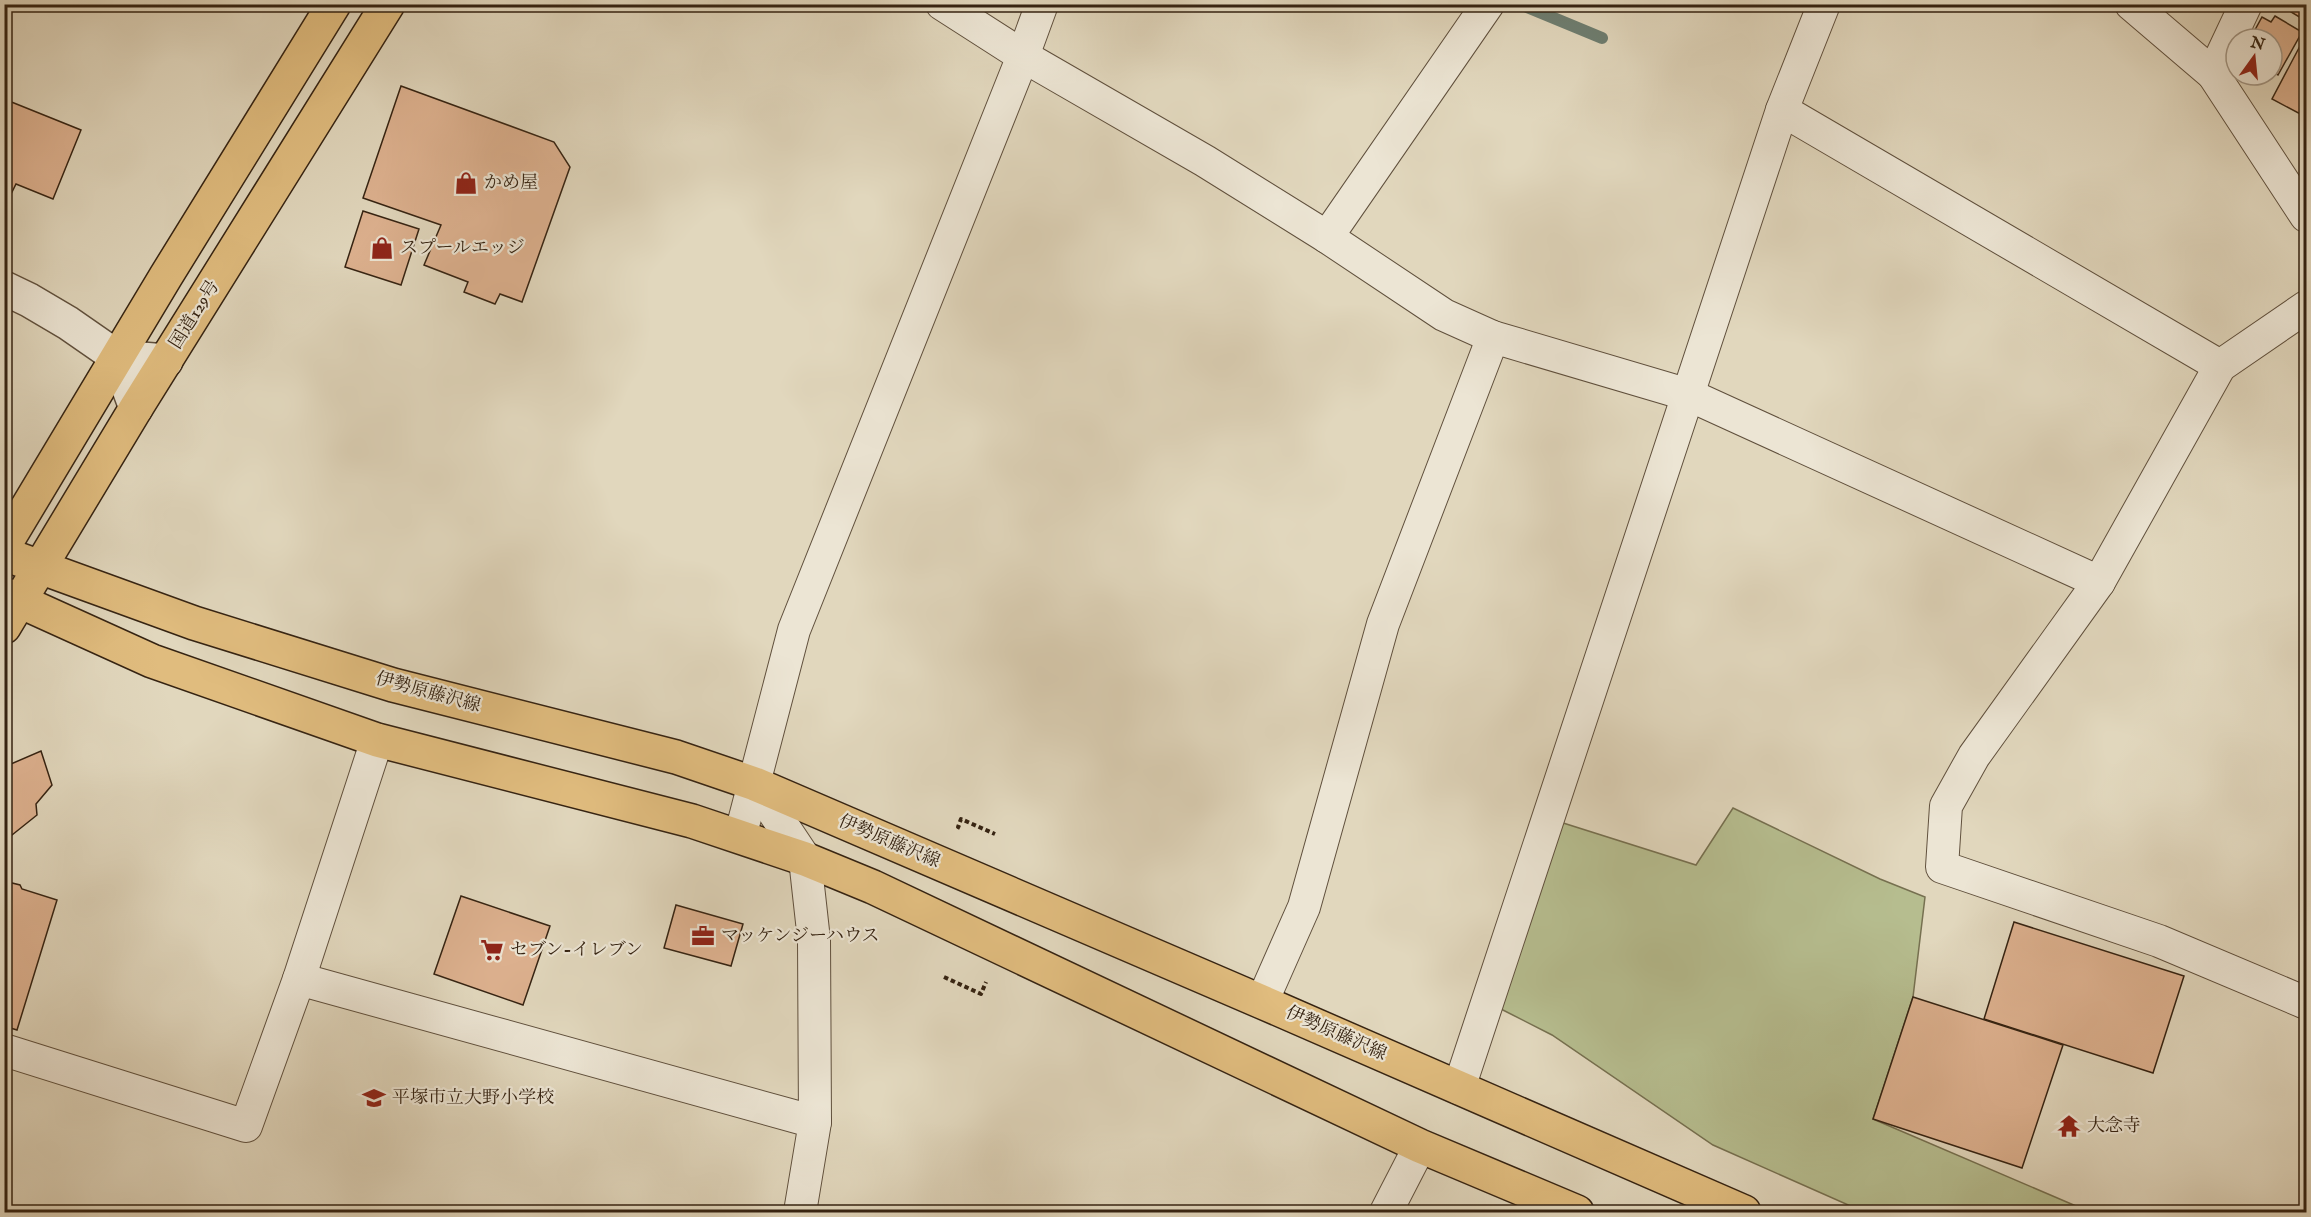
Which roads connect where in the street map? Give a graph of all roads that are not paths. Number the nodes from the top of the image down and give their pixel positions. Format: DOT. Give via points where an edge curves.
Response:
graph roads {
  1 [pos="334,4"];
  2 [pos="388,4"];
  3 [pos="942,4"];
  4 [pos="1042,4"];
  5 [pos="1824,4"];
  6 [pos="2131,4"];
  7 [pos="2246,4"];
  8 [pos="1486,8"];
  9 [pos="1023,56"];
  10 [pos="2212,74"];
  11 [pos="1782,110"];
  12 [pos="2307,216"];
  13 [pos="1327,237"];
  14 [pos="4,288"];
  15 [pos="2307,307"];
  16 [pos="1493,337"];
  17 [pos="117,357"];
  18 [pos="166,361"];
  19 [pos="2220,366"];
  20 [pos="1689,395"];
  21 [pos="136,408"];
  22 [pos="4,546"];
  23 [pos="4,554"];
  24 [pos="42,566"];
  25 [pos="2099,582"];
  26 [pos="10,608"];
  27 [pos="377,740"];
  28 [pos="755,784"];
  29 [pos="740,837"];
  30 [pos="805,859"];
  31 [pos="299,979"];
  32 [pos="1262,1002"];
  33 [pos="2307,1003"];
  34 [pos="4,1050"];
  35 [pos="1459,1089"];
  36 [pos="815,1122"];
  37 [pos="1420,1146"];
  38 [pos="800,1212"];
  39 [pos="1386,1212"];
  40 [pos="1577,1212"];
  41 [pos="1744,1212"];
  1 -- 17 [label="main road"];
  2 -- 18 [label="main road, 国道129号"];
  3 -- 9 [label="street"];
  4 -- 9 [label="street"];
  5 -- 11 [label="street"];
  6 -- 10 [label="street"];
  7 -- 10 [label="street"];
  8 -- 13 [label="street"];
  9 -- 13 [label="street"];
  9 -- 28 [label="street" via="794,630"];
  10 -- 12 [label="street"];
  11 -- 19 [label="street"];
  11 -- 20 [label="street"];
  13 -- 16 [label="street" via="1444,315"];
  14 -- 17 [label="street" via="68,323"];
  15 -- 19 [label="street"];
  16 -- 20 [label="street"];
  16 -- 32 [label="street" via="1383,624 1304,907"];
  17 -- 18 [label="street"];
  17 -- 21 [label="street"];
  17 -- 22 [label="main road"];
  18 -- 21 [label="main road, 国道129号"];
  19 -- 25 [label="street"];
  20 -- 25 [label="street"];
  20 -- 35 [label="street"];
  21 -- 24 [label="main road, 国道129号"];
  23 -- 24 [label="main road, 伊勢原藤沢線"];
  24 -- 26 [label="main road, 国道129号"];
  24 -- 28 [label="main road, 伊勢原藤沢線" via="194,623 382,681 676,758"];
  25 -- 33 [label="street" via="1974,756 1946,806 1942,867 2159,941"];
  26 -- 27 [label="main road"];
  27 -- 29 [label="main road" via="692,820"];
  27 -- 31 [label="street"];
  28 -- 29 [label="street"];
  28 -- 30 [label="street"];
  28 -- 32 [label="main road, 伊勢原藤沢線"];
  29 -- 30 [label="main road"];
  30 -- 36 [label="street" via="814,940"];
  30 -- 37 [label="main road" via="873,887"];
  31 -- 34 [label="street" via="246,1126"];
  31 -- 36 [label="street"];
  32 -- 35 [label="main road, 伊勢原藤沢線"];
  35 -- 41 [label="main road, 伊勢原藤沢線"];
  36 -- 38 [label="street"];
  37 -- 39 [label="street"];
  37 -- 40 [label="main road"];
}
